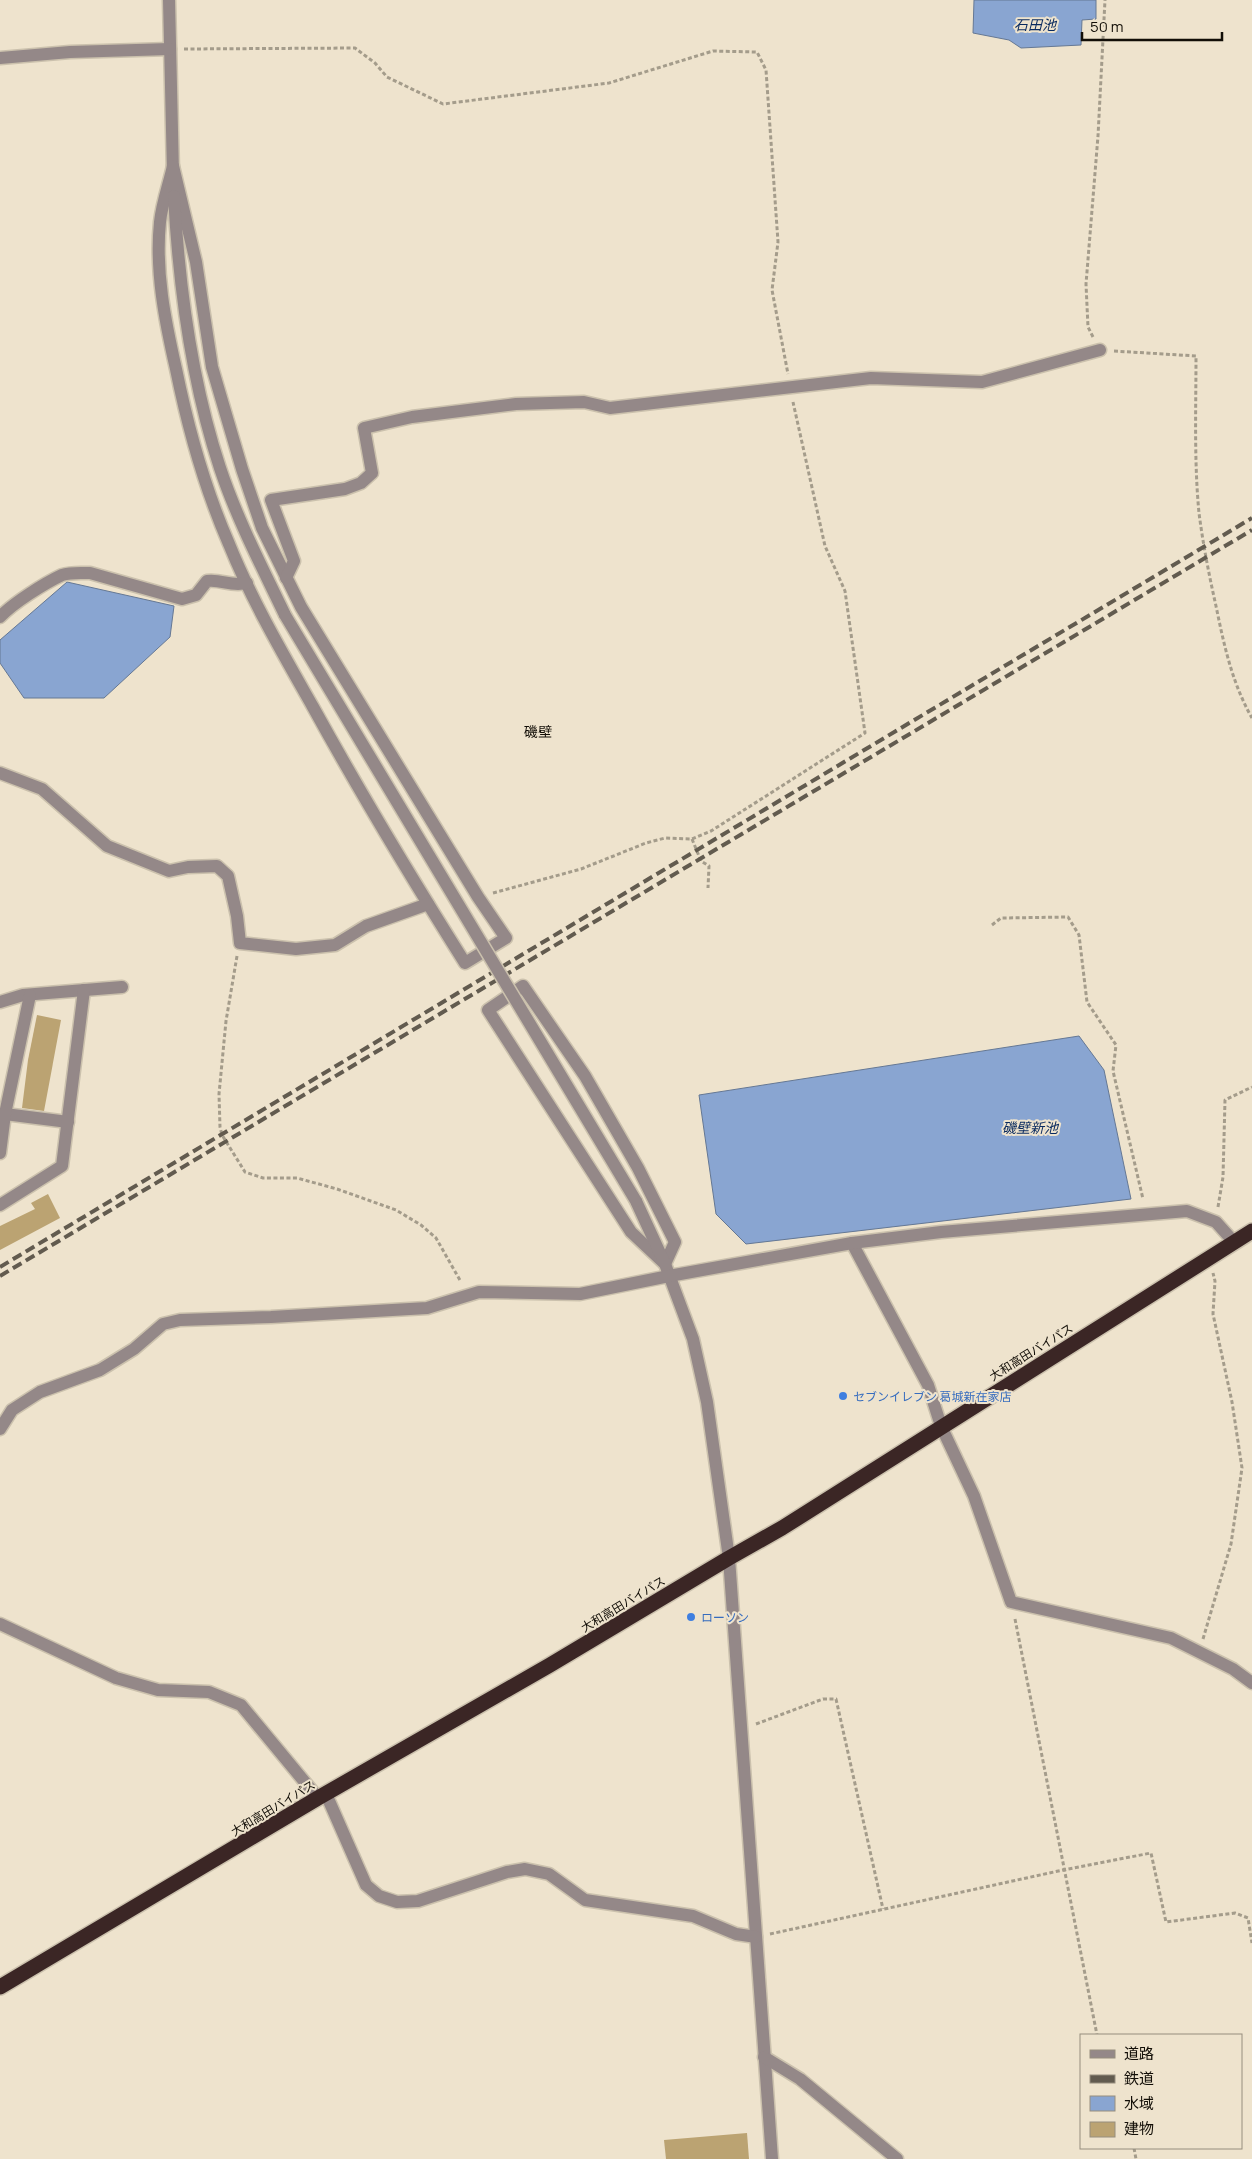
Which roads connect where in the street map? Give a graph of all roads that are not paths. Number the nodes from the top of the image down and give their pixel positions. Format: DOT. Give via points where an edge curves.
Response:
graph roads {
  1 [pos="169,0"];
  2 [pos="170,49"];
  3 [pos="0,58"];
  4 [pos="173,166"];
  5 [pos="1100,350"];
  6 [pos="286,578"];
  7 [pos="247,583"];
  8 [pos="0,617"];
  9 [pos="0,773"];
  10 [pos="428,904"];
  11 [pos="122,987"];
  12 [pos="84,990"];
  13 [pos="30,995"];
  14 [pos="0,1002"];
  15 [pos="5,1114"];
  16 [pos="68,1122"];
  17 [pos="0,1153"];
  18 [pos="0,1205"];
  19 [pos="1252,1231"];
  20 [pos="1233,1241"];
  21 [pos="852,1244"];
  22 [pos="667,1270"];
  23 [pos="942,1426"];
  24 [pos="0,1429"];
  25 [pos="729,1558"];
  26 [pos="0,1624"];
  27 [pos="1252,1683"];
  28 [pos="322,1796"];
  29 [pos="756,1937"];
  30 [pos="0,1988"];
  31 [pos="764,2057"];
  32 [pos="772,2159"];
  33 [pos="897,2159"];
  1 -- 2 [label="street"];
  2 -- 3 [label="street"];
  2 -- 4 [label="street"];
  4 -- 6 [label="street" via="196,262 212,367 247,486 262,528"];
  4 -- 7 [label="street" via="160,222 160,278 168,332 203,473 228,544"];
  4 -- 22 [label="street, bridge" via="184,313 202,406 221,470 254,550 284,615 636,1201"];
  5 -- 6 [label="street" via="982,382 871,378 610,408 584,402 516,404 412,417 364,428 372,473 361,483 345,489 271,500 294,561"];
  6 -- 10 [label="street" via="342,677 506,938 465,963"];
  7 -- 8 [label="street" via="236,586 207,581 196,595 182,599 90,573 75,573 63,575 8,608"];
  7 -- 10 [label="street" via="332,742"];
  9 -- 10 [label="street" via="42,789 106,846 169,871 217,866 228,876 240,943 296,949 335,945 366,926"];
  11 -- 12 [label="street"];
  12 -- 13 [label="street"];
  12 -- 16 [label="street"];
  13 -- 14 [label="street"];
  13 -- 15 [label="street"];
  15 -- 16 [label="street"];
  15 -- 17 [label="street"];
  16 -- 18 [label="street" via="62,1166"];
  19 -- 20 [label="highway, 大和高田バイパス"];
  20 -- 21 [label="street" via="1216,1222 1187,1211 941,1232"];
  20 -- 23 [label="highway, 大和高田バイパス"];
  21 -- 22 [label="street"];
  21 -- 23 [label="street" via="928,1385"];
  22 -- 22 [label="street" via="631,1232 488,1010 523,986 585,1076 638,1168 675,1242"];
  22 -- 24 [label="street" via="580,1294 480,1292 428,1308 180,1320 163,1324 134,1349 100,1370 40,1392 12,1410"];
  22 -- 25 [label="street" via="693,1339 707,1402"];
  23 -- 25 [label="highway, 大和高田バイパス"];
  23 -- 27 [label="street" via="974,1496 1011,1602 1171,1638 1233,1669"];
  25 -- 28 [label="highway, 大和高田バイパス"];
  25 -- 29 [label="street"];
  26 -- 28 [label="street" via="116,1678 158,1690 209,1692 241,1705"];
  28 -- 29 [label="street" via="366,1885 379,1896 397,1902 418,1902 525,1869 549,1874 586,1900 693,1916 736,1934"];
  28 -- 30 [label="highway, 大和高田バイパス"];
  29 -- 31 [label="street"];
  31 -- 32 [label="street"];
  31 -- 33 [label="street" via="800,2080"];
}
